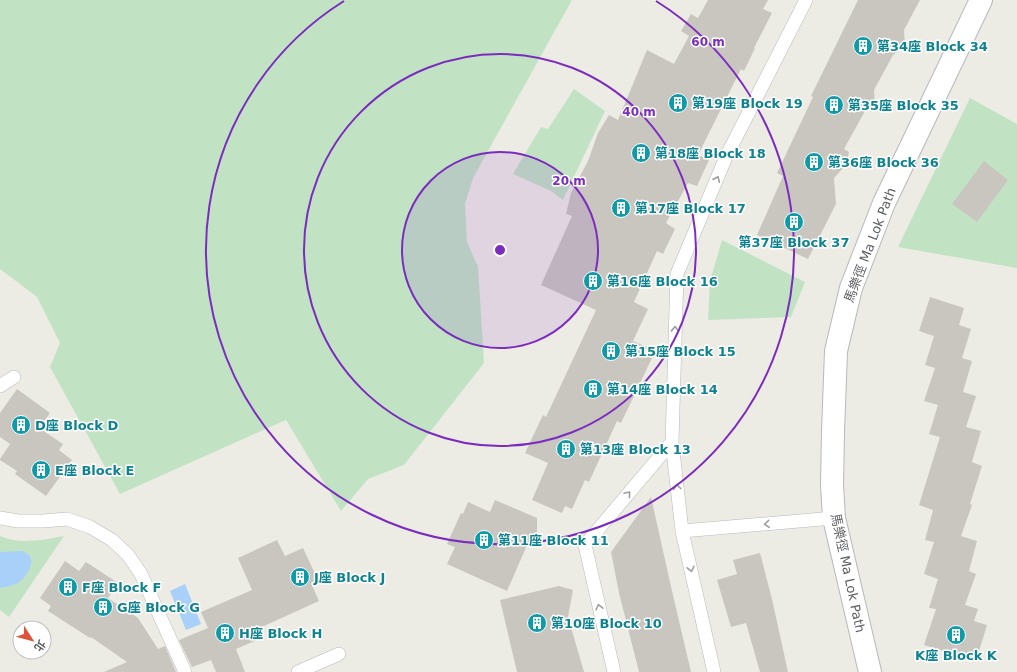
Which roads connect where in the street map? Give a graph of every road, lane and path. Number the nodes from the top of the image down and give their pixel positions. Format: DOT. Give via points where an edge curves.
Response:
graph roads {
  1 [pos="806,0"];
  2 [pos="981,0"];
  3 [pos="14,377"];
  4 [pos="0,386"];
  5 [pos="672,442"];
  6 [pos="0,518"];
  7 [pos="834,518"];
  8 [pos="682,531"];
  9 [pos="339,654"];
  10 [pos="185,672"];
  11 [pos="298,672"];
  12 [pos="614,672"];
  13 [pos="714,672"];
  14 [pos="870,672"];
  5 -- 1 [label="lane, one-way" via="677,274 726,157"];
  2 -- 7 [label="street, 馬樂徑 Ma Lok Path" via="884,203 850,288 836,351 832,485"];
  3 -- 4 [label="lane"];
  8 -- 5 [label="lane, one-way"];
  12 -- 5 [label="lane, one-way" via="586,545"];
  6 -- 10 [label="lane" via="18,521 67,519 90,527 112,540 128,555 141,574"];
  7 -- 8 [label="lane, one-way"];
  7 -- 14 [label="street, 馬樂徑 Ma Lok Path"];
  8 -- 13 [label="lane, one-way"];
  9 -- 11 [label="lane"];
}
